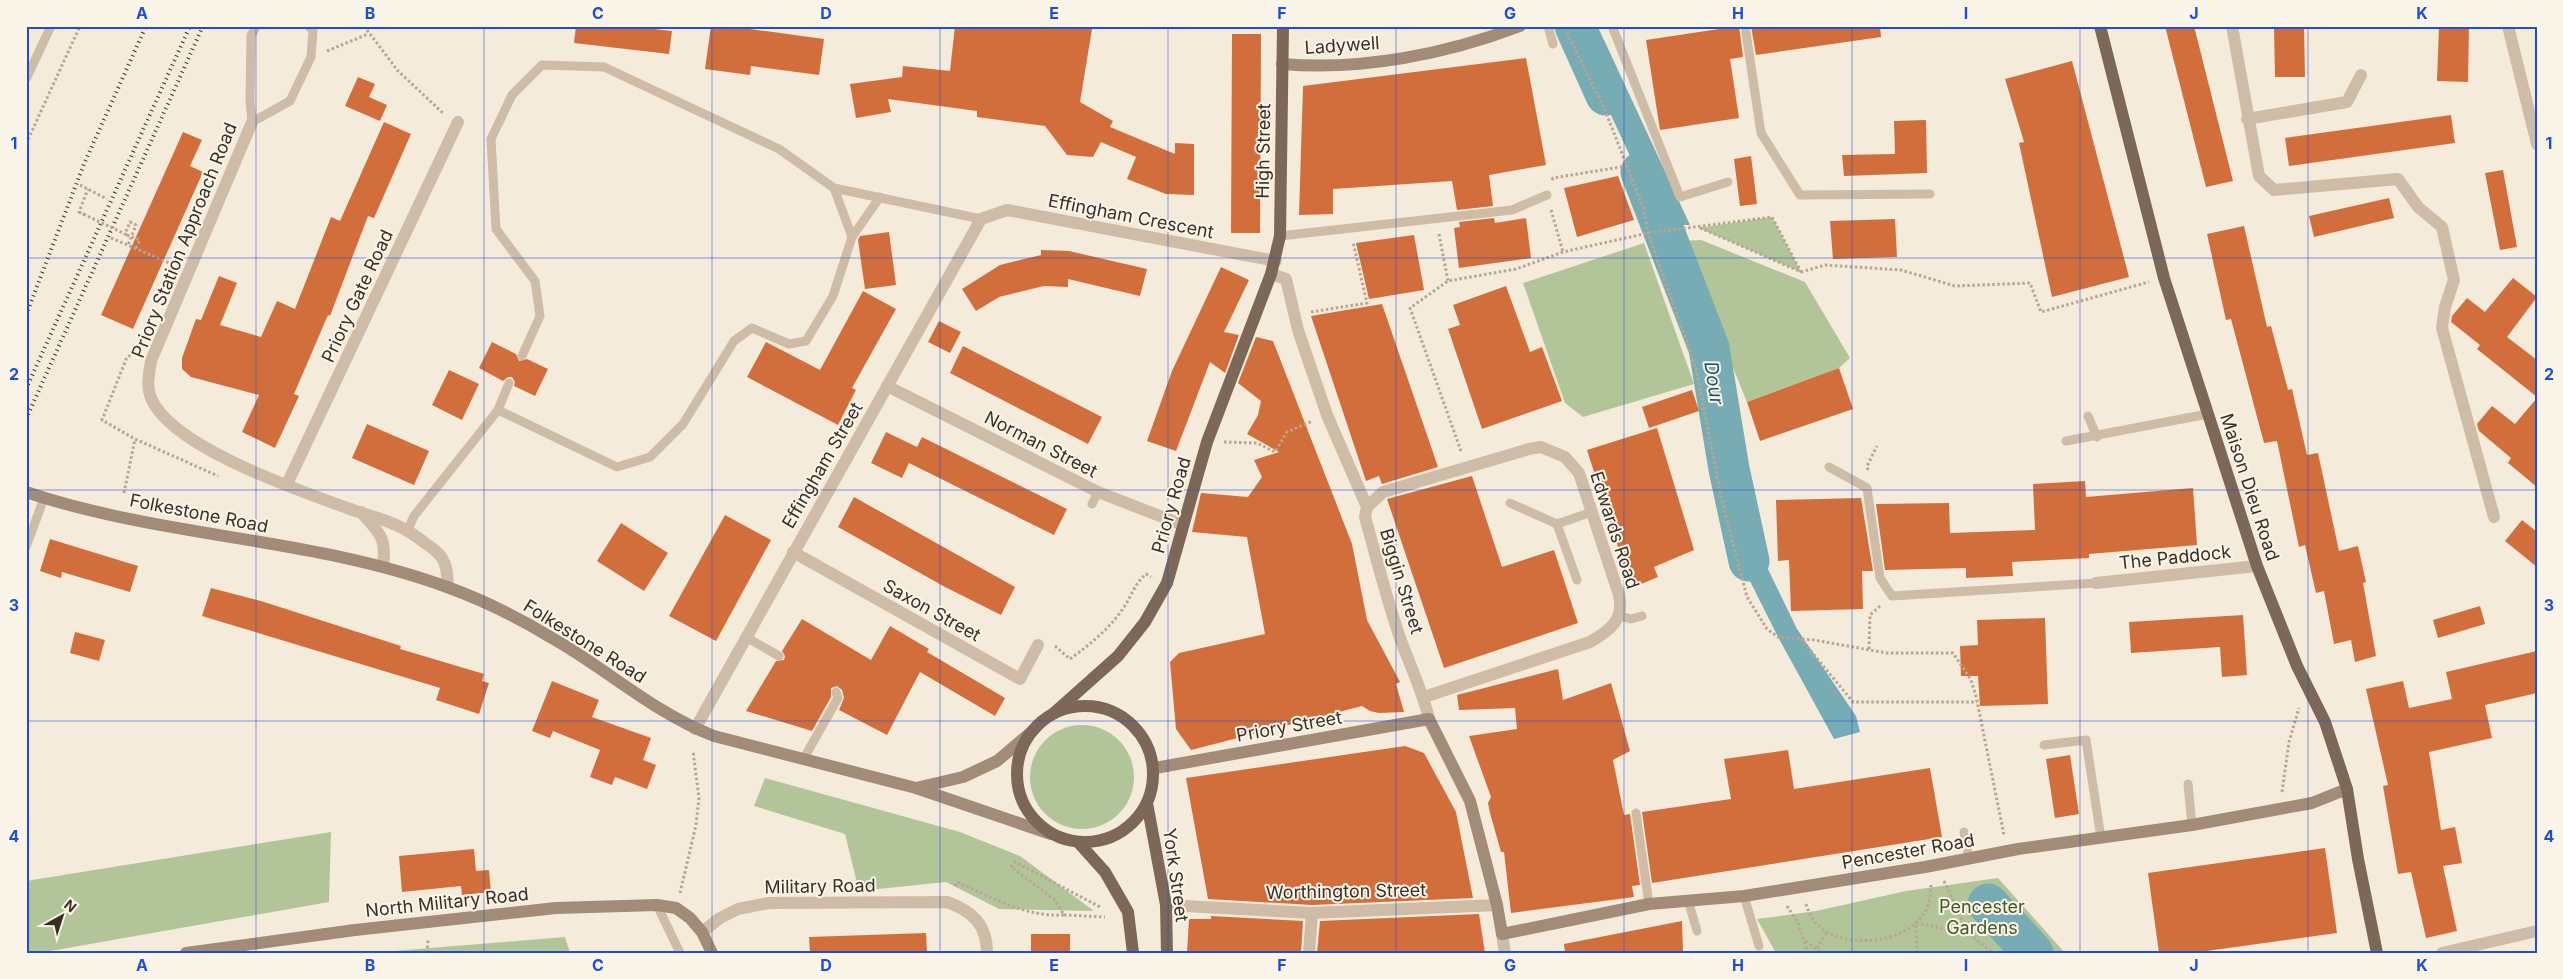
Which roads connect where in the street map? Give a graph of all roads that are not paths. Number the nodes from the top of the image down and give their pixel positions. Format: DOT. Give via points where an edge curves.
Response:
graph roads {
  1 [pos="50,26"];
  2 [pos="257,26"];
  3 [pos="308,26"];
  4 [pos="1283,26"];
  5 [pos="1520,26"];
  6 [pos="1548,26"];
  7 [pos="1612,26"];
  8 [pos="1745,26"];
  9 [pos="2100,26"];
  10 [pos="2232,26"];
  11 [pos="2508,26"];
  12 [pos="1554,44"];
  13 [pos="1282,64"];
  14 [pos="2361,75"];
  15 [pos="26,79"];
  16 [pos="2248,119"];
  17 [pos="252,122"];
  18 [pos="456,128"];
  19 [pos="2537,144"];
  20 [pos="1728,182"];
  21 [pos="834,188"];
  22 [pos="1930,194"];
  23 [pos="1547,195"];
  24 [pos="880,198"];
  25 [pos="981,219"];
  26 [pos="1280,236"];
  27 [pos="852,237"];
  28 [pos="1276,261"];
  29 [pos="1271,274"];
  30 [pos="522,356"];
  31 [pos="509,383"];
  32 [pos="887,386"];
  33 [pos="498,410"];
  34 [pos="2208,414"];
  35 [pos="2088,416"];
  36 [pos="2097,436"];
  37 [pos="2066,441"];
  38 [pos="1830,467"];
  39 [pos="287,484"];
  40 [pos="1098,492"];
  41 [pos="28,493"];
  42 [pos="44,498"];
  43 [pos="1510,502"];
  44 [pos="1092,504"];
  45 [pos="1367,507"];
  46 [pos="361,512"];
  47 [pos="1592,512"];
  48 [pos="2494,517"];
  49 [pos="1557,524"];
  50 [pos="1183,525"];
  51 [pos="408,529"];
  52 [pos="26,546"];
  53 [pos="793,552"];
  54 [pos="383,565"];
  55 [pos="2257,566"];
  56 [pos="1576,580"];
  57 [pos="2096,583"];
  58 [pos="448,587"];
  59 [pos="1620,616"];
  60 [pos="1642,616"];
  61 [pos="746,638"];
  62 [pos="1038,646"];
  63 [pos="779,656"];
  64 [pos="836,692"];
  65 [pos="1424,697"];
  66 [pos="1054,713"];
  67 [pos="1429,719"];
  68 [pos="695,729"];
  69 [pos="1029,734"];
  70 [pos="2044,744"];
  71 [pos="804,758"];
  72 [pos="1155,768"];
  73 [pos="2188,784"];
  74 [pos="916,788"];
  75 [pos="2347,789"];
  76 [pos="1147,803"];
  77 [pos="1636,813"];
  78 [pos="2192,826"];
  79 [pos="1964,832"];
  80 [pos="1052,834"];
  81 [pos="2100,838"];
  82 [pos="1078,842"];
  83 [pos="1965,859"];
  84 [pos="1744,896"];
  85 [pos="1688,900"];
  86 [pos="1650,904"];
  87 [pos="657,905"];
  88 [pos="1166,905"];
  89 [pos="1497,905"];
  90 [pos="1312,913"];
  91 [pos="1697,931"];
  92 [pos="702,932"];
  93 [pos="2537,932"];
  94 [pos="1502,934"];
  95 [pos="1759,946"];
  96 [pos="186,953"];
  97 [pos="680,953"];
  98 [pos="712,953"];
  99 [pos="987,953"];
  100 [pos="1133,953"];
  101 [pos="1166,953"];
  102 [pos="1309,953"];
  103 [pos="1505,953"];
  104 [pos="2377,953"];
  105 [pos="2442,953"];
  1 -- 15 [label="lane"];
  2 -- 17 [label="lane" via="251,35"];
  3 -- 17 [label="lane" via="313,30 311,57 290,101"];
  4 -- 13 [label="main road, High Street"];
  5 -- 13 [label="street, Ladywell" via="1478,42 1387,60 1308,66"];
  6 -- 12 [label="lane"];
  7 -- 20 [label="lane" via="1680,196"];
  8 -- 22 [label="lane" via="1761,133 1800,195"];
  9 -- 34 [label="main road, Maison Dieu Road" via="2164,278"];
  10 -- 16 [label="street"];
  11 -- 19 [label="street"];
  13 -- 26 [label="main road, High Street"];
  14 -- 16 [label="street" via="2347,102"];
  16 -- 48 [label="street" via="2259,176 2274,190 2398,179 2418,207 2442,227 2454,280 2442,328"];
  17 -- 39 [label="street, Priory Station Approach Road" via="151,361 147,384 159,411 181,431 228,460"];
  18 -- 39 [label="street, Priory Gate Road"];
  21 -- 24 [label="lane"];
  21 -- 27 [label="lane"];
  21 -- 30 [label="lane" via="779,149 604,67 542,65 512,95 491,139 496,229 535,281 540,316"];
  23 -- 26 [label="lane" via="1512,210"];
  24 -- 25 [label="lane"];
  24 -- 27 [label="lane"];
  25 -- 28 [label="street, Effingham Crescent" via="1007,210"];
  25 -- 32 [label="street, Effingham Street"];
  26 -- 28 [label="main road, High Street"];
  27 -- 33 [label="lane" via="833,296 806,341 789,344 752,328 734,341 683,424 650,457 617,467"];
  28 -- 29 [label="main road, High Street"];
  29 -- 45 [label="street, Biggin Street" via="1286,279 1327,415"];
  29 -- 50 [label="main road, Priory Road" via="1207,442"];
  31 -- 33 [label="lane"];
  32 -- 40 [label="street, Norman Street"];
  32 -- 53 [label="street, Effingham Street"];
  33 -- 51 [label="lane" via="414,516"];
  34 -- 36 [label="lane"];
  34 -- 55 [label="main road, Maison Dieu Road"];
  35 -- 36 [label="lane"];
  36 -- 37 [label="lane"];
  38 -- 57 [label="lane" via="1867,488 1880,578 1892,596"];
  39 -- 46 [label="street, Priory Station Approach Road"];
  40 -- 44 [label="lane"];
  40 -- 50 [label="street, Norman Street"];
  41 -- 42 [label="street, Folkestone Road"];
  42 -- 52 [label="lane"];
  42 -- 54 [label="street, Folkestone Road" via="90,511"];
  43 -- 49 [label="lane"];
  45 -- 47 [label="street, Edwards Road" via="1383,492 1541,447 1565,457 1579,473"];
  45 -- 65 [label="street, Biggin Street" via="1365,517 1399,636"];
  46 -- 51 [label="street, Priory Station Approach Road"];
  46 -- 54 [label="street, Priory Station Approach Road" via="382,537 385,547"];
  47 -- 49 [label="lane"];
  47 -- 59 [label="street, Edwards Road" via="1622,606"];
  49 -- 56 [label="lane"];
  50 -- 66 [label="main road, Priory Road" via="1167,583 1145,622 1118,656"];
  51 -- 58 [label="street, Priory Station Approach Road" via="442,557"];
  53 -- 61 [label="street, Effingham Street"];
  53 -- 62 [label="street, Saxon Street" via="1020,680"];
  54 -- 58 [label="street, Folkestone Road"];
  55 -- 57 [label="street, The Paddock"];
  55 -- 75 [label="main road, Maison Dieu Road" via="2325,722"];
  58 -- 68 [label="street, Folkestone Road" via="553,638"];
  59 -- 60 [label="lane" via="1631,619"];
  59 -- 65 [label="street, Edwards Road" via="1605,633 1590,642"];
  61 -- 63 [label="lane"];
  61 -- 68 [label="street, Effingham Street"];
  64 -- 71 [label="lane" via="838,698"];
  65 -- 67 [label="street, Biggin Street"];
  66 -- 69 [label="main road"];
  66 -- 72 [label="main road" via="1090,706 1124,718 1138,731"];
  67 -- 72 [label="street, Priory Street"];
  67 -- 89 [label="street, Biggin Street" via="1470,801"];
  68 -- 71 [label="street, Folkestone Road"];
  69 -- 74 [label="street, Folkestone Road" via="997,761 963,777"];
  69 -- 80 [label="main road" via="1020,751 1016,770 1018,789 1024,807"];
  70 -- 81 [label="lane" via="2086,740"];
  71 -- 74 [label="street, Folkestone Road"];
  72 -- 76 [label="main road"];
  73 -- 78 [label="lane"];
  74 -- 80 [label="street, Folkestone Road"];
  75 -- 78 [label="street, Pencester Road" via="2312,803"];
  75 -- 104 [label="main road, Maison Dieu Road"];
  76 -- 82 [label="main road" via="1128,827 1112,837 1096,842"];
  76 -- 88 [label="main road, York Street"];
  77 -- 86 [label="lane"];
  78 -- 81 [label="street, Pencester Road"];
  79 -- 83 [label="lane"];
  80 -- 82 [label="main road"];
  81 -- 83 [label="street, Pencester Road"];
  82 -- 100 [label="main road" via="1105,872 1128,912"];
  83 -- 84 [label="street, Pencester Road"];
  84 -- 85 [label="street, Pencester Road"];
  84 -- 95 [label="lane"];
  85 -- 86 [label="street, Pencester Road"];
  85 -- 91 [label="lane"];
  86 -- 94 [label="street, Pencester Road"];
  87 -- 92 [label="street, North Military Road" via="676,908"];
  87 -- 96 [label="street, North Military Road" via="556,908"];
  87 -- 97 [label="lane"];
  88 -- 90 [label="street, Worthington Street"];
  88 -- 101 [label="main road, York Street"];
  89 -- 90 [label="street, Worthington Street"];
  89 -- 94 [label="street"];
  90 -- 102 [label="street"];
  92 -- 98 [label="street"];
  92 -- 99 [label="street, Military Road" via="738,909 769,903 947,902 965,908 979,920 987,939"];
  93 -- 105 [label="street"];
  94 -- 103 [label="street"];
}
